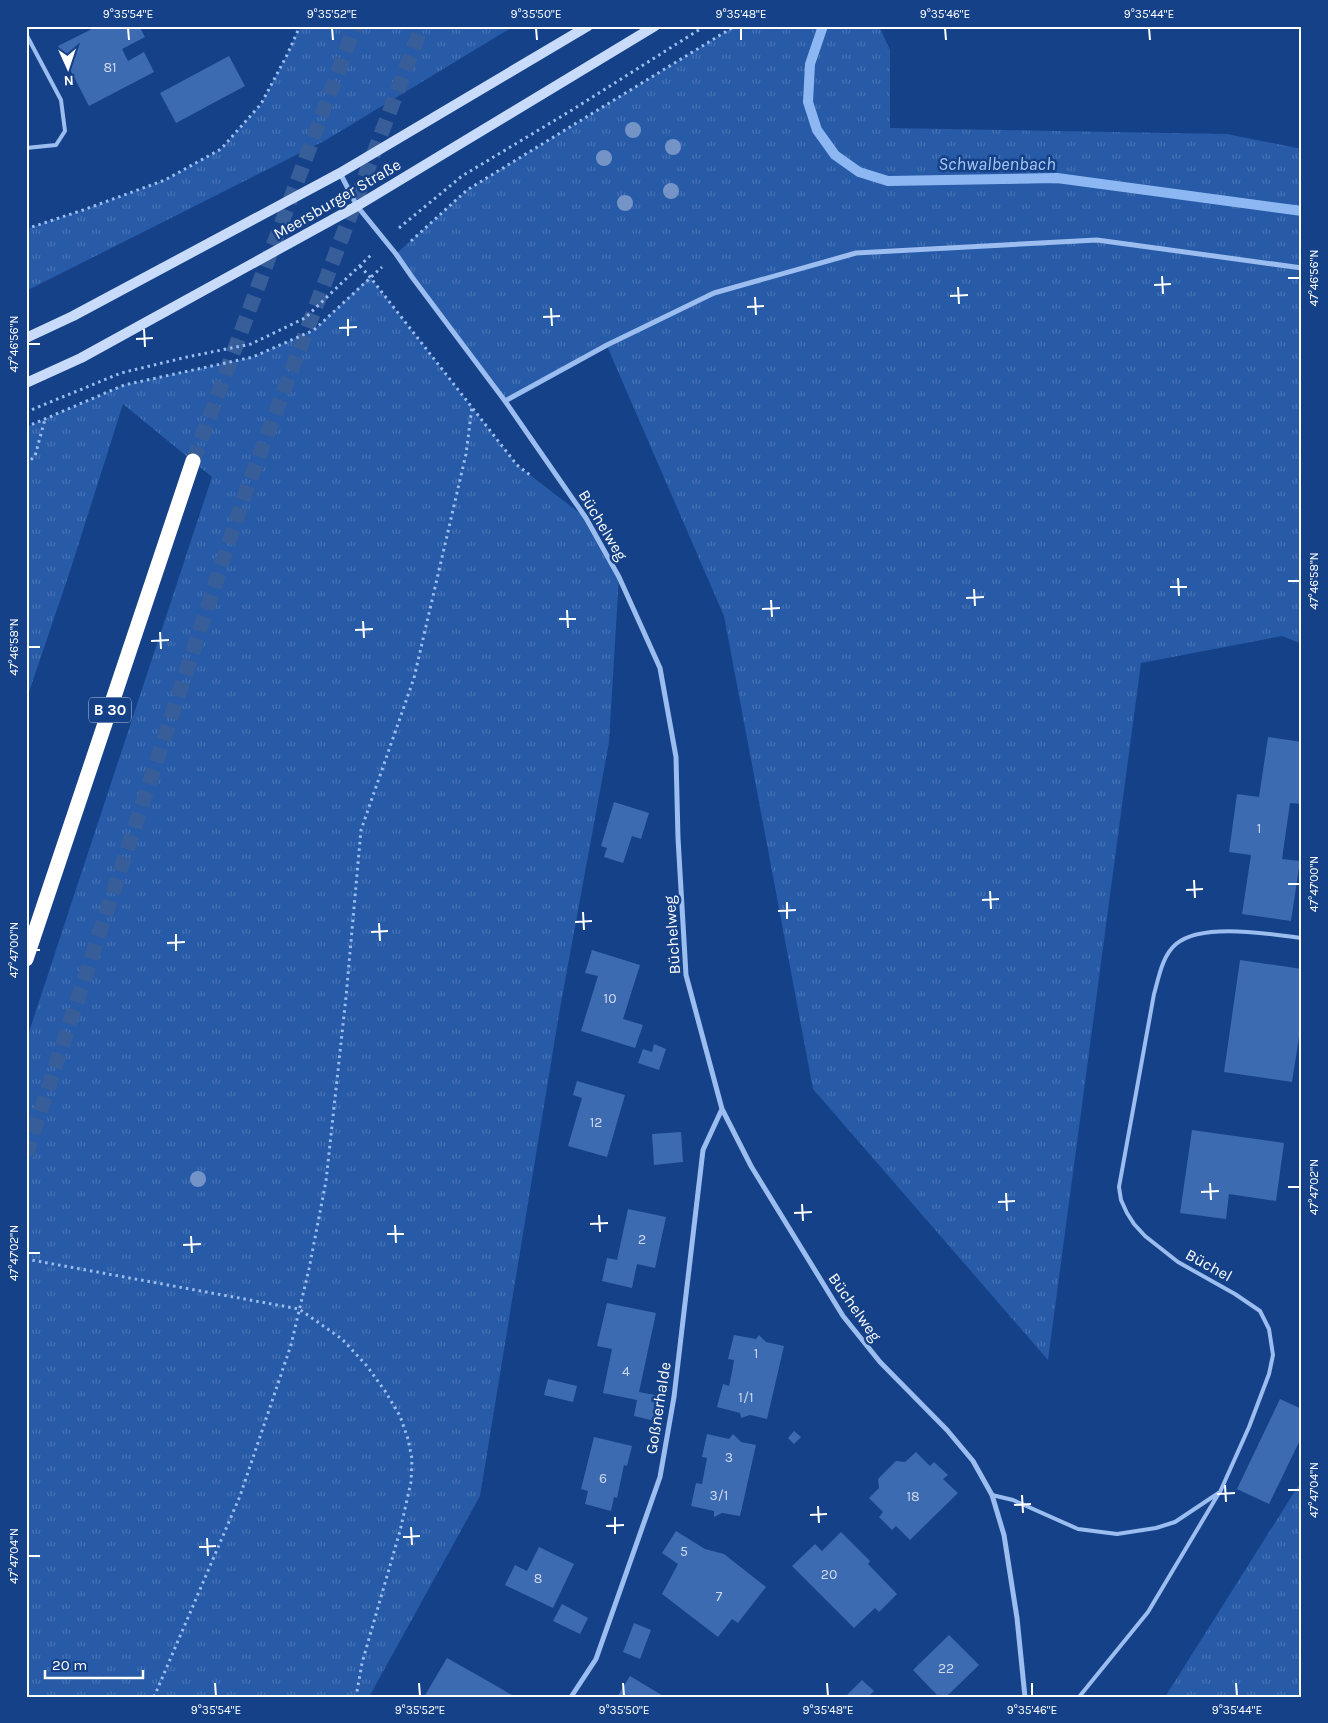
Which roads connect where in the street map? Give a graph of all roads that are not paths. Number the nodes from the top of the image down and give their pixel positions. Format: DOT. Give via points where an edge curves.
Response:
graph roads {
  1 [pos="588,26"];
  2 [pos="654,26"];
  3 [pos="26,34"];
  4 [pos="26,148"];
  5 [pos="340,174"];
  6 [pos="357,206"];
  7 [pos="1302,268"];
  8 [pos="26,338"];
  9 [pos="26,383"];
  10 [pos="506,402"];
  11 [pos="193,462"];
  12 [pos="1302,938"];
  13 [pos="26,959"];
  14 [pos="722,1109"];
  15 [pos="1220,1492"];
  16 [pos="992,1494"];
  17 [pos="571,1697"];
  18 [pos="1025,1697"];
  19 [pos="1079,1697"];
  1 -- 5 [label="street, Meersburger Straße"];
  2 -- 6 [label="street, Meersburger Straße"];
  3 -- 4 [label="lane" via="61,100 65,131 56,145"];
  5 -- 6 [label="street, Büchelweg"];
  5 -- 8 [label="street, Meersburger Straße"];
  6 -- 9 [label="street, Meersburger Straße" via="81,358"];
  6 -- 10 [label="street, Büchelweg"];
  7 -- 10 [label="street" via="1097,240 856,253 714,294 607,345"];
  10 -- 14 [label="street, Büchelweg" via="586,518 619,577 660,668 676,757 686,975"];
  11 -- 13 [label="highway, B 30"];
  12 -- 15 [label="lane, Büchel" via="1233,930 1213,932 1190,937 1169,952 1154,994 1119,1187 1127,1213 1145,1236 1178,1262 1260,1311 1269,1329 1273,1356 1270,1374"];
  14 -- 16 [label="street, Büchelweg" via="751,1166 843,1316 880,1362 973,1461"];
  14 -- 17 [label="street, Goßnerhalde" via="704,1150 674,1397 660,1477 596,1659"];
  15 -- 16 [label="lane" via="1176,1522 1140,1532 1117,1534 1078,1529"];
  15 -- 19 [label="lane, Büchel" via="1148,1612"];
  16 -- 18 [label="street, Büchelweg" via="1006,1544"];
}
